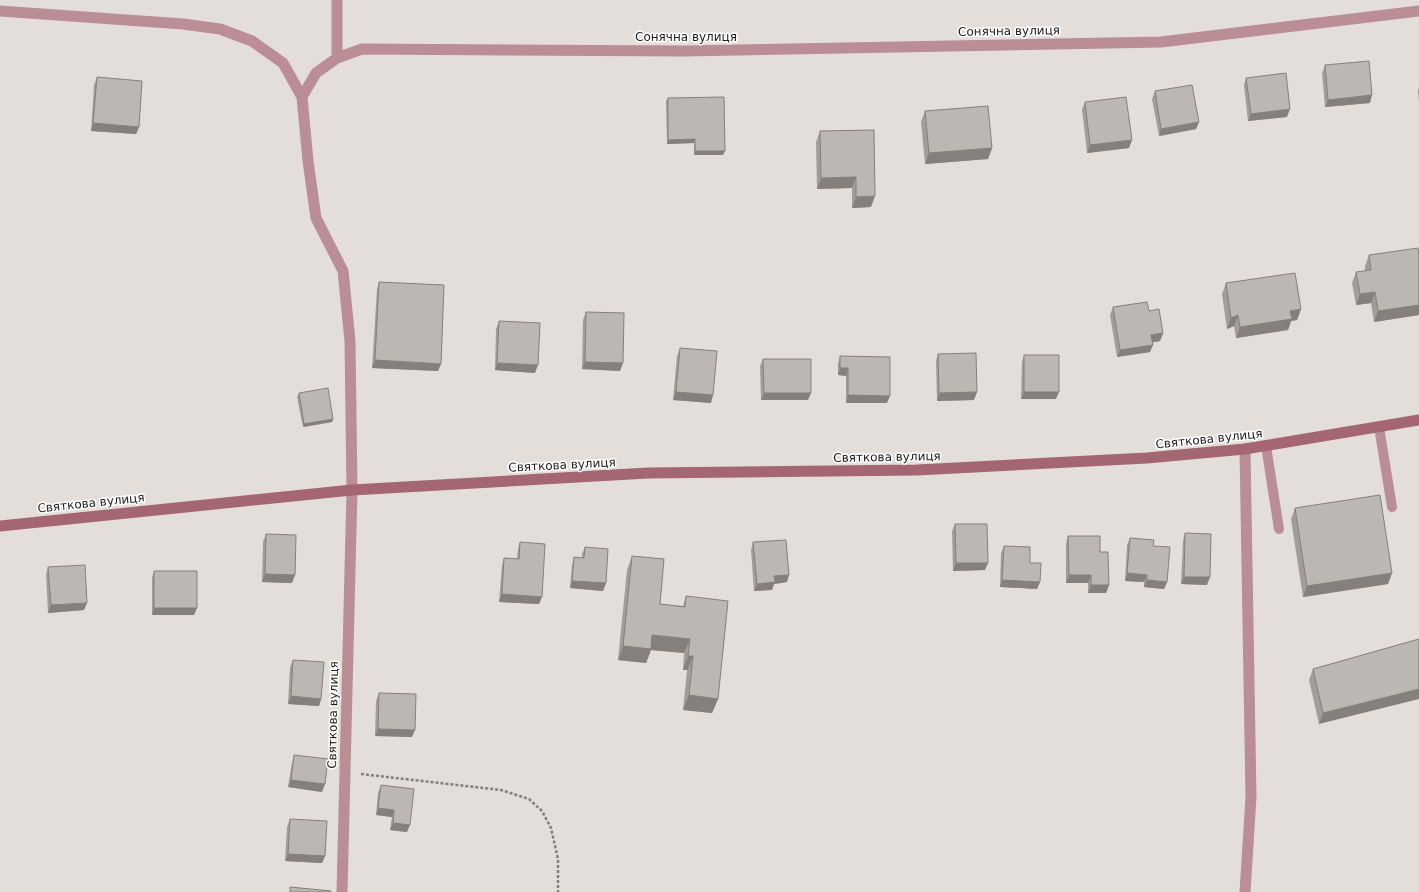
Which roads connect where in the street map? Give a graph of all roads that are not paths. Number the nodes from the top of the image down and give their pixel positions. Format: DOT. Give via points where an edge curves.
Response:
graph roads {
  1 [pos="337,0"];
  2 [pos="0,11"];
  3 [pos="1419,11"];
  4 [pos="337,58"];
  5 [pos="302,96"];
  6 [pos="1419,420"];
  7 [pos="1379,427"];
  8 [pos="1266,446"];
  9 [pos="1245,450"];
  10 [pos="352,490"];
  11 [pos="1392,506"];
  12 [pos="0,526"];
  13 [pos="1279,529"];
  14 [pos="342,892"];
  15 [pos="1245,892"];
  1 -- 4 [label="street"];
  2 -- 5 [label="street" via="220,29 252,41 283,63"];
  3 -- 4 [label="street, Сонячна вулиця" via="1161,42 684,51 362,49"];
  4 -- 5 [label="street, Сонячна вулиця" via="316,73"];
  5 -- 10 [label="street" via="316,218 343,271 350,341"];
  6 -- 7 [label="main road, Святкова вулиця"];
  7 -- 8 [label="main road, Святкова вулиця"];
  7 -- 11 [label="lane"];
  8 -- 9 [label="main road, Святкова вулиця"];
  8 -- 13 [label="lane"];
  9 -- 10 [label="main road, Святкова вулиця" via="1147,458 917,470 648,473"];
  9 -- 15 [label="street" via="1251,797"];
  10 -- 12 [label="main road, Святкова вулиця"];
  10 -- 14 [label="street, Святкова вулиця"];
}
